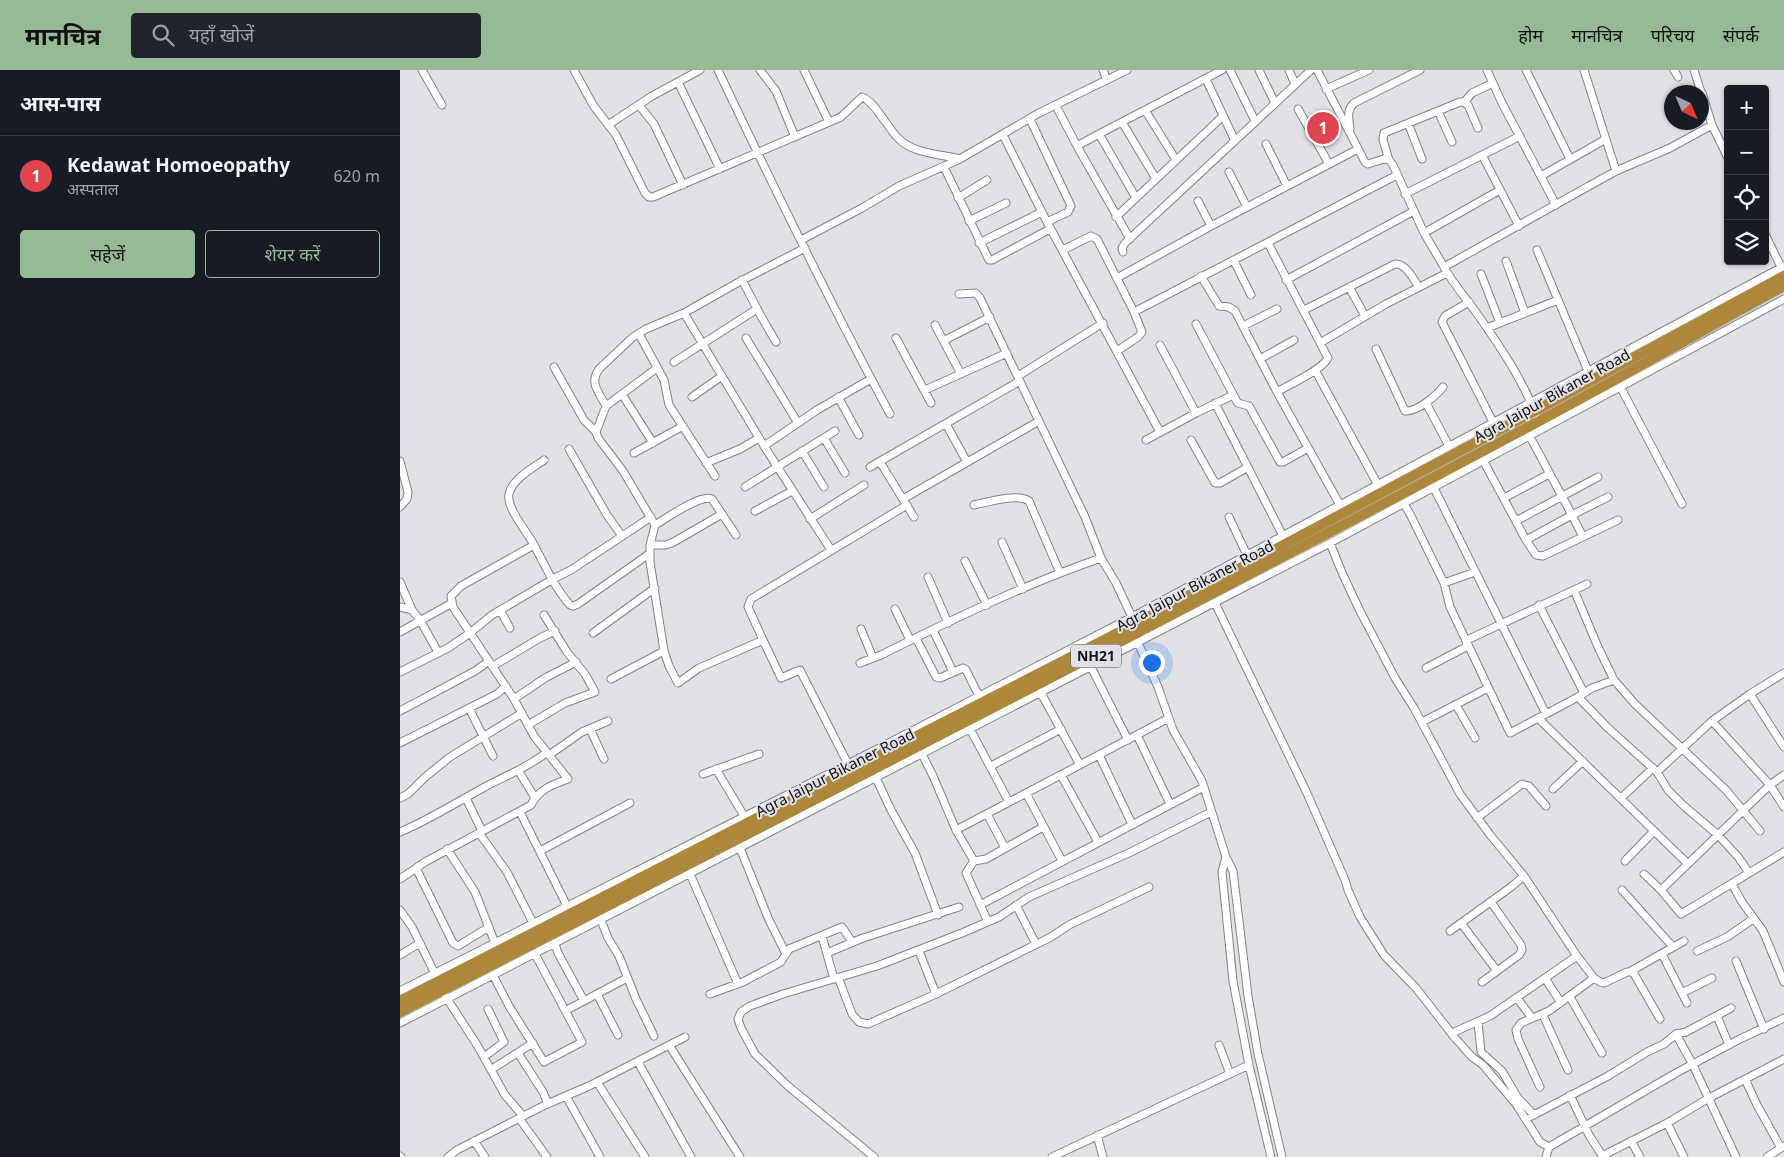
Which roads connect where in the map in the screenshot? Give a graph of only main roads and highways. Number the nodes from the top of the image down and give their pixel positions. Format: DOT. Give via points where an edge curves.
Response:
graph roads {
  1 [pos="1783,270"];
  2 [pos="1784,286"];
  3 [pos="441,986"];
  4 [pos="400,1001"];
  5 [pos="400,1012"];
  1 -- 3 [label="highway, Agra Jaipur Bikaner Road / NH21" via="1126,628"];
  2 -- 3 [label="highway, Agra Jaipur Bikaner Road / NH21" via="1538,421 1528,432 967,723"];
  3 -- 4 [label="highway, Agra Jaipur Bikaner Road / NH21"];
  3 -- 5 [label="highway, Agra Jaipur Bikaner Road / NH21"];
}
